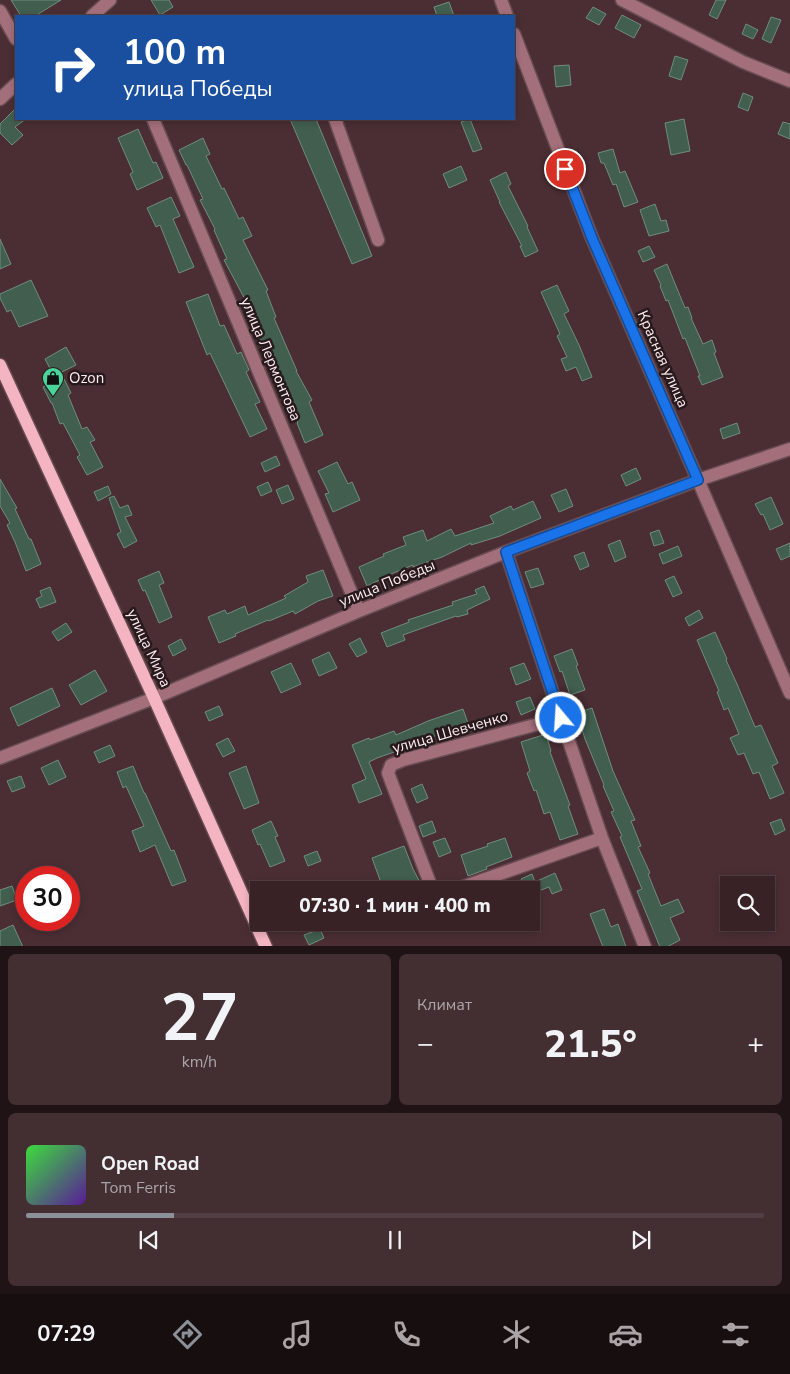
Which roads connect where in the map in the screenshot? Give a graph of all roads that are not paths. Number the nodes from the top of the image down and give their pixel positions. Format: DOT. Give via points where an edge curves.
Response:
graph roads {
  1 [pos="501,0"];
  2 [pos="622,0"];
  3 [pos="107,8"];
  4 [pos="0,11"];
  5 [pos="94,15"];
  6 [pos="507,15"];
  7 [pos="15,36"];
  8 [pos="516,49"];
  9 [pos="790,81"];
  10 [pos="15,85"];
  11 [pos="0,99"];
  12 [pos="153,120"];
  13 [pos="335,120"];
  14 [pos="378,240"];
  15 [pos="0,365"];
  16 [pos="790,449"];
  17 [pos="698,480"];
  18 [pos="506,552"];
  19 [pos="360,611"];
  20 [pos="790,693"];
  21 [pos="154,698"];
  22 [pos="561,718"];
  23 [pos="0,758"];
  24 [pos="602,838"];
  25 [pos="429,881"];
  26 [pos="480,881"];
  27 [pos="266,946"];
  28 [pos="645,946"];
  1 -- 6 [label="street"];
  2 -- 9 [label="street" via="743,62"];
  3 -- 5 [label="street"];
  4 -- 7 [label="street"];
  8 -- 17 [label="street, Красная улица" via="592,238"];
  10 -- 11 [label="street"];
  12 -- 19 [label="street, улица Лермонтова"];
  13 -- 14 [label="street"];
  15 -- 21 [label="main road, улица Мира"];
  16 -- 17 [label="street, улица Победы"];
  17 -- 18 [label="street, улица Победы"];
  17 -- 20 [label="street, Красная улица"];
  18 -- 19 [label="street, улица Победы"];
  18 -- 22 [label="street"];
  19 -- 21 [label="street, улица Победы"];
  21 -- 23 [label="street, улица Победы"];
  21 -- 27 [label="main road, улица Мира"];
  22 -- 24 [label="street"];
  22 -- 25 [label="street, улица Шевченко" via="391,765 388,773"];
  24 -- 26 [label="street"];
  24 -- 28 [label="street"];
}
